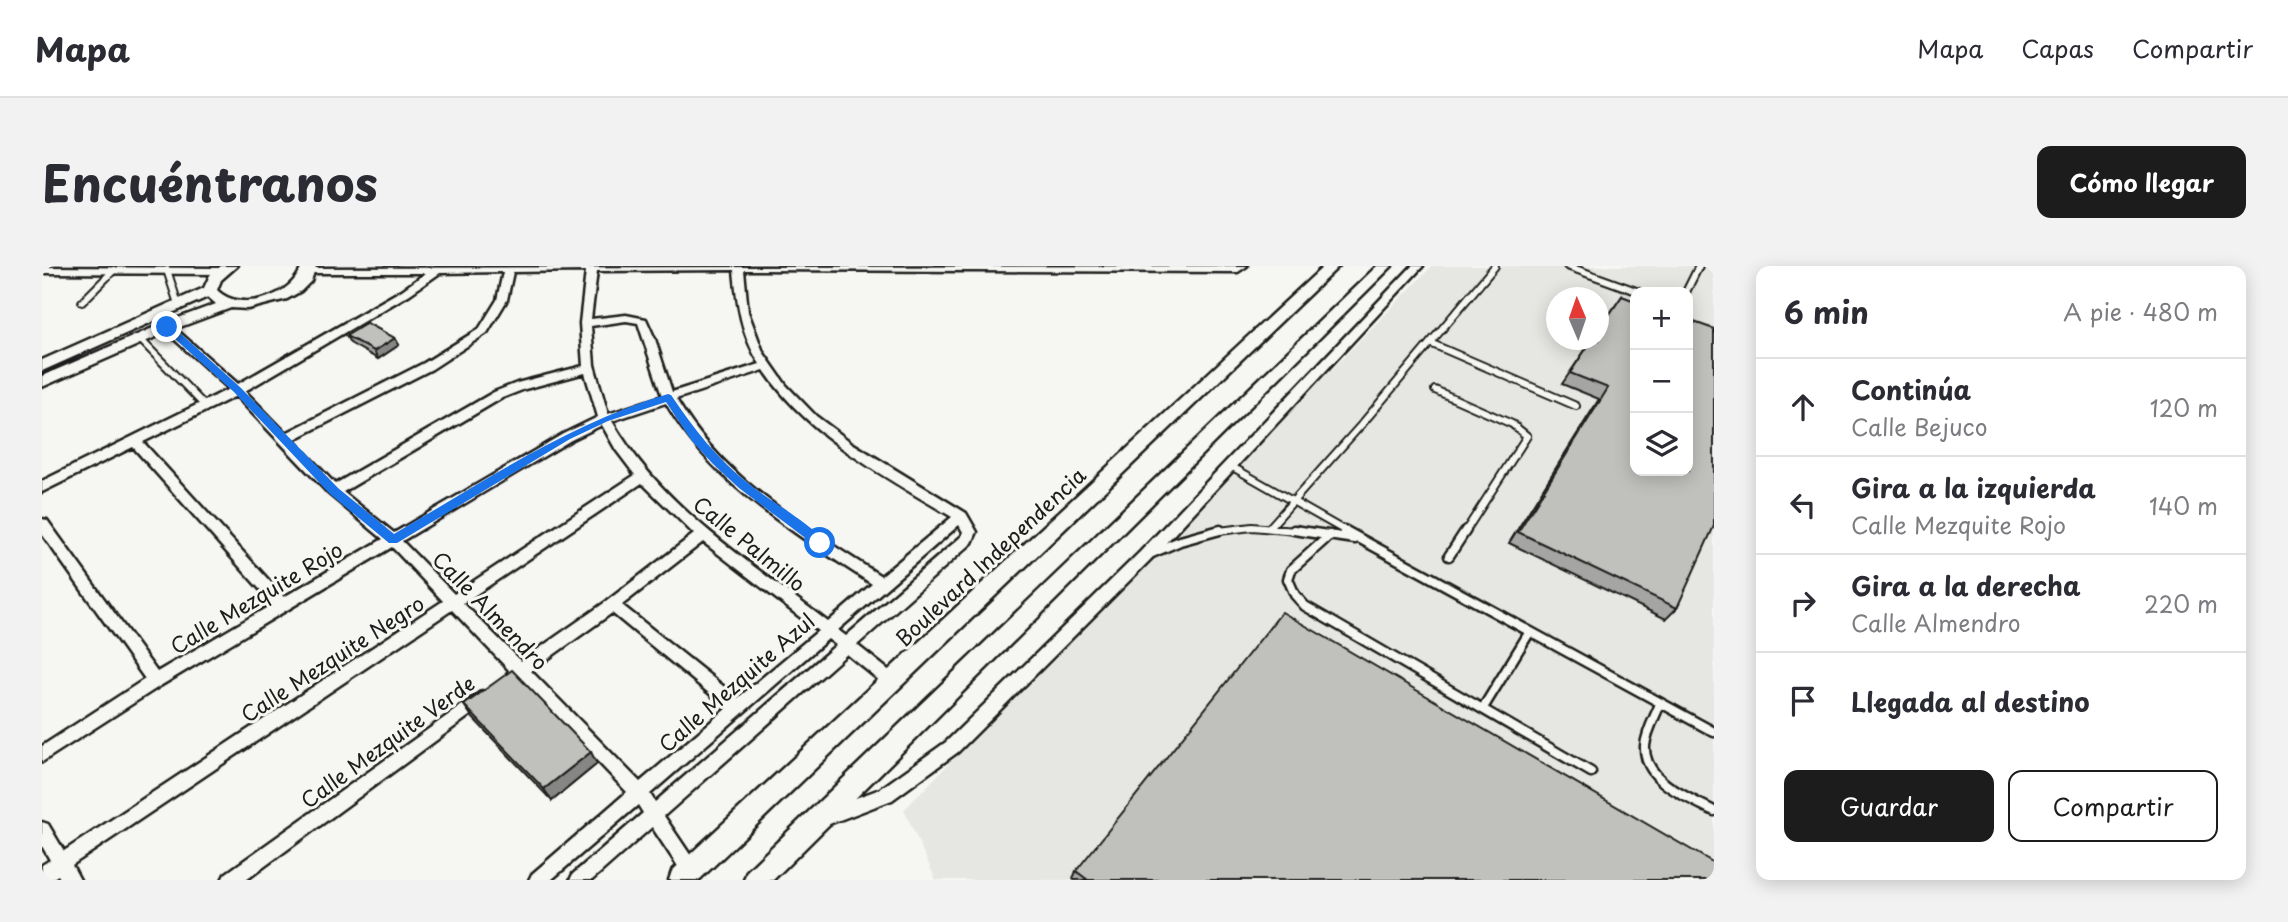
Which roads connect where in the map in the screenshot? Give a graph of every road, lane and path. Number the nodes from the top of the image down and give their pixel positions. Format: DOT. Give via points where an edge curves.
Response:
graph roads {
  1 [pos="1242,266"];
  2 [pos="1332,266"];
  3 [pos="1385,266"];
  4 [pos="1418,266"];
  5 [pos="1495,266"];
  6 [pos="1567,266"];
  7 [pos="1699,266"];
  8 [pos="739,267"];
  9 [pos="835,267"];
  10 [pos="1124,267"];
  11 [pos="440,268"];
  12 [pos="592,268"];
  13 [pos="226,269"];
  14 [pos="309,269"];
  15 [pos="509,269"];
  16 [pos="42,270"];
  17 [pos="114,270"];
  18 [pos="167,270"];
  19 [pos="1688,287"];
  20 [pos="1630,289"];
  21 [pos="210,291"];
  22 [pos="82,302"];
  23 [pos="229,304"];
  24 [pos="179,307"];
  25 [pos="585,324"];
  26 [pos="167,327"];
  27 [pos="140,339"];
  28 [pos="1430,343"];
  29 [pos="42,366"];
  30 [pos="764,366"];
  31 [pos="590,368"];
  32 [pos="42,382"];
  33 [pos="237,390"];
  34 [pos="1435,390"];
  35 [pos="668,397"];
  36 [pos="205,406"];
  37 [pos="1576,406"];
  38 [pos="605,419"];
  39 [pos="285,439"];
  40 [pos="135,441"];
  41 [pos="1229,465"];
  42 [pos="644,475"];
  43 [pos="42,487"];
  44 [pos="334,491"];
  45 [pos="1293,502"];
  46 [pos="961,516"];
  47 [pos="42,524"];
  48 [pos="1270,527"];
  49 [pos="702,535"];
  50 [pos="1330,535"];
  51 [pos="393,540"];
  52 [pos="1359,540"];
  53 [pos="1145,556"];
  54 [pos="1449,556"];
  55 [pos="882,584"];
  56 [pos="454,603"];
  57 [pos="612,605"];
  58 [pos="283,606"];
  59 [pos="828,630"];
  60 [pos="1529,634"];
  61 [pos="845,644"];
  62 [pos="520,670"];
  63 [pos="155,681"];
  64 [pos="891,681"];
  65 [pos="1660,704"];
  66 [pos="739,708"];
  67 [pos="1483,708"];
  68 [pos="1714,732"];
  69 [pos="42,755"];
  70 [pos="1591,772"];
  71 [pos="640,794"];
  72 [pos="1714,811"];
  73 [pos="654,815"];
  74 [pos="817,821"];
  75 [pos="42,830"];
  76 [pos="61,862"];
  77 [pos="42,875"];
  78 [pos="686,876"];
  79 [pos="71,880"];
  80 [pos="231,880"];
  81 [pos="538,880"];
  82 [pos="579,880"];
  83 [pos="756,880"];
  1 -- 10 [label="street"];
  2 -- 64 [label="main road, Boulevard Independencia"];
  3 -- 74 [label="main road"];
  4 -- 41 [label="street"];
  5 -- 28 [label="lane"];
  6 -- 20 [label="lane"];
  7 -- 19 [label="lane"];
  8 -- 9 [label="street"];
  8 -- 12 [label="street"];
  8 -- 30 [label="street" via="738,288 748,332"];
  9 -- 10 [label="street"];
  11 -- 14 [label="street"];
  11 -- 15 [label="street"];
  11 -- 33 [label="street"];
  12 -- 15 [label="street"];
  12 -- 25 [label="street, Calle Palmillo"];
  13 -- 18 [label="street"];
  13 -- 21 [label="main road"];
  14 -- 23 [label="main road" via="305,281 280,298 244,306"];
  15 -- 39 [label="street" via="502,300 483,331 428,366"];
  16 -- 17 [label="street"];
  17 -- 18 [label="street"];
  17 -- 22 [label="lane"];
  18 -- 24 [label="lane"];
  21 -- 23 [label="main road" via="219,302"];
  21 -- 24 [label="main road"];
  23 -- 26 [label="main road"];
  24 -- 29 [label="main road"];
  25 -- 31 [label="street, Calle Palmillo"];
  25 -- 35 [label="street" via="626,318 642,321"];
  26 -- 27 [label="main road"];
  26 -- 33 [label="street, Calle Almendro"];
  27 -- 32 [label="main road"];
  27 -- 36 [label="lane"];
  28 -- 37 [label="lane"];
  28 -- 45 [label="lane"];
  30 -- 35 [label="street, Calle Mezquite Rojo"];
  30 -- 46 [label="street" via="804,413 836,438"];
  31 -- 38 [label="street, Calle Palmillo"];
  31 -- 44 [label="street" via="498,396"];
  33 -- 36 [label="street"];
  33 -- 39 [label="street, Calle Almendro"];
  34 -- 54 [label="lane" via="1512,424 1527,436"];
  35 -- 38 [label="street, Calle Mezquite Rojo"];
  35 -- 55 [label="street" via="695,439 743,485"];
  36 -- 40 [label="street"];
  38 -- 42 [label="street, Calle Palmillo"];
  38 -- 51 [label="street, Calle Mezquite Rojo" via="522,462"];
  39 -- 44 [label="street, Calle Almendro"];
  40 -- 43 [label="street"];
  40 -- 58 [label="street"];
  41 -- 45 [label="lane"];
  41 -- 53 [label="street"];
  42 -- 49 [label="street, Calle Palmillo"];
  42 -- 56 [label="street, Calle Mezquite Negro"];
  44 -- 51 [label="street, Calle Almendro"];
  45 -- 48 [label="lane"];
  45 -- 52 [label="lane"];
  46 -- 55 [label="street, Calle Mezquite Azul"];
  46 -- 61 [label="street" via="969,527 967,539"];
  47 -- 63 [label="street"];
  48 -- 50 [label="lane"];
  48 -- 53 [label="lane" via="1206,531"];
  49 -- 57 [label="street, Calle Mezquite Verde"];
  49 -- 59 [label="street, Calle Palmillo"];
  50 -- 52 [label="lane"];
  50 -- 67 [label="lane" via="1291,569 1288,579 1295,595 1305,606"];
  51 -- 56 [label="street, Calle Almendro"];
  51 -- 58 [label="street, Calle Mezquite Rojo"];
  52 -- 60 [label="lane"];
  53 -- 74 [label="street" via="952,747 886,795"];
  55 -- 59 [label="street, Calle Mezquite Azul"];
  56 -- 62 [label="street, Calle Almendro"];
  56 -- 76 [label="street, Calle Mezquite Negro"];
  57 -- 62 [label="street, Calle Mezquite Verde"];
  57 -- 66 [label="street"];
  58 -- 63 [label="street, Calle Mezquite Rojo"];
  59 -- 61 [label="street, Calle Palmillo"];
  59 -- 66 [label="street, Calle Mezquite Azul"];
  60 -- 65 [label="lane"];
  60 -- 67 [label="lane"];
  61 -- 64 [label="street, Calle Palmillo"];
  61 -- 73 [label="street"];
  62 -- 71 [label="street, Calle Almendro"];
  62 -- 80 [label="street, Calle Mezquite Verde"];
  63 -- 69 [label="street, Calle Mezquite Rojo"];
  64 -- 78 [label="main road, Boulevard Independencia"];
  65 -- 68 [label="lane"];
  65 -- 72 [label="lane" via="1645,748 1646,760 1669,785"];
  66 -- 71 [label="street, Calle Mezquite Azul"];
  67 -- 70 [label="lane"];
  71 -- 73 [label="street, Calle Almendro"];
  71 -- 81 [label="street, Calle Mezquite Azul"];
  73 -- 78 [label="street, Calle Almendro"];
  73 -- 82 [label="street"];
  74 -- 83 [label="main road"];
  75 -- 76 [label="street"];
  76 -- 77 [label="street, Calle Mezquite Negro"];
  76 -- 79 [label="street"];
}
